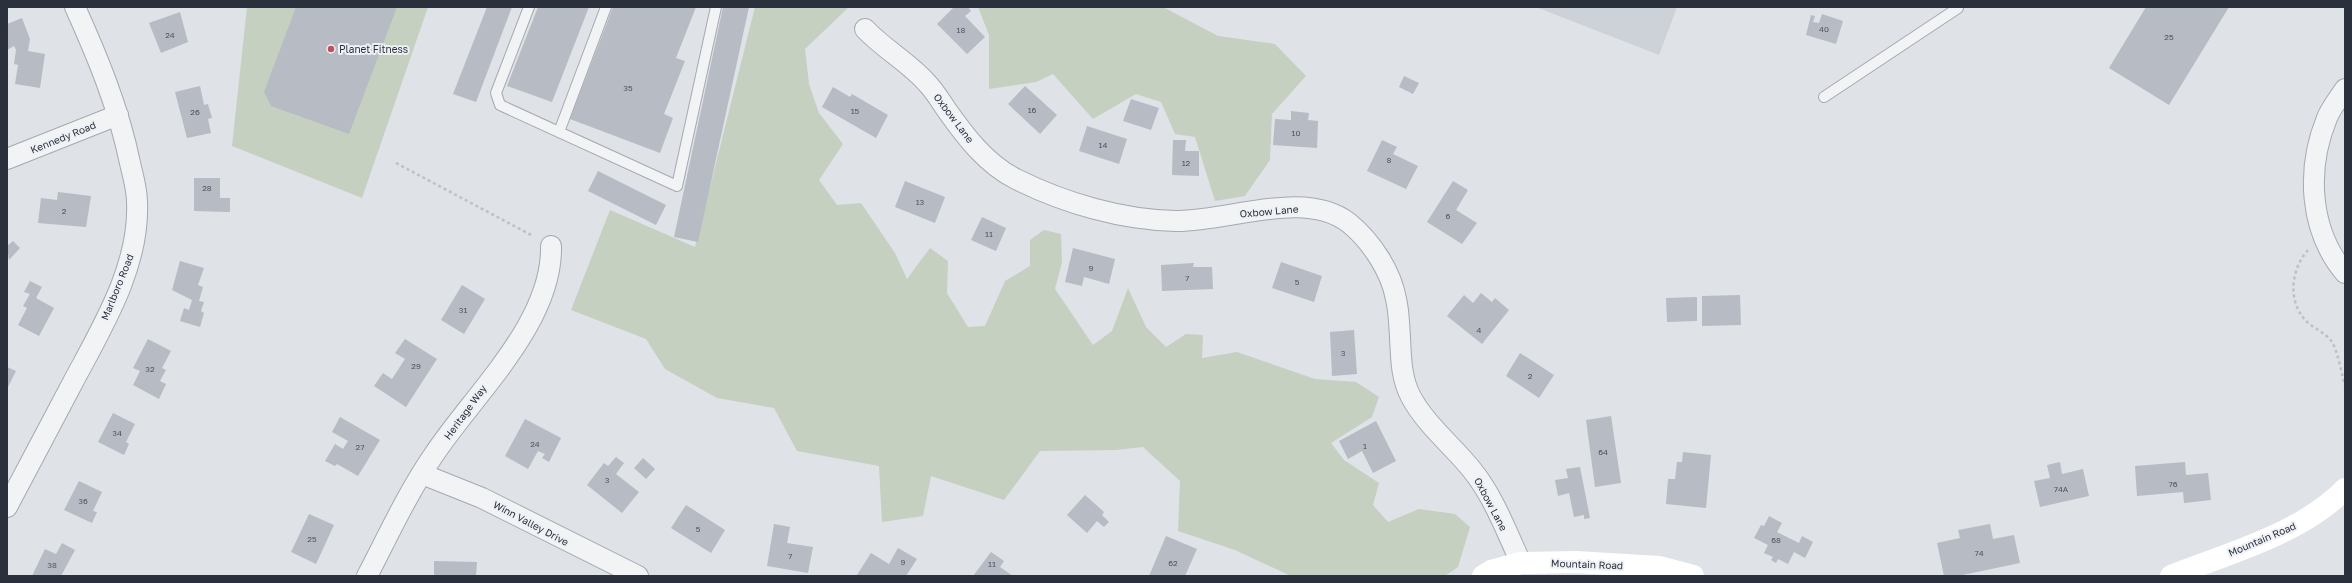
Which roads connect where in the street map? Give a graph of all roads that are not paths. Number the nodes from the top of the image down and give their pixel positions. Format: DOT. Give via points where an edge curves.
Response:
graph roads {
  1 [pos="76,7"];
  2 [pos="529,7"];
  3 [pos="606,7"];
  4 [pos="716,7"];
  5 [pos="1958,8"];
  6 [pos="865,29"];
  7 [pos="2345,89"];
  8 [pos="1824,97"];
  9 [pos="118,115"];
  10 [pos="559,132"];
  11 [pos="7,159"];
  12 [pos="551,246"];
  13 [pos="2345,273"];
  14 [pos="422,474"];
  15 [pos="2345,489"];
  16 [pos="7,507"];
  17 [pos="1521,563"];
  18 [pos="367,576"];
  19 [pos="638,576"];
  20 [pos="1483,576"];
  21 [pos="1693,576"];
  22 [pos="2171,576"];
  1 -- 9 [label="street, Marlboro Road"];
  2 -- 10 [label="lane" via="496,94 500,104"];
  3 -- 10 [label="lane"];
  4 -- 10 [label="lane" via="677,186"];
  5 -- 8 [label="lane"];
  6 -- 17 [label="street, Oxbow Lane" via="928,84 983,156 1015,179 1066,200 1106,211 1153,219 1199,220 1300,208 1334,214 1348,222 1362,234 1390,278 1396,298 1402,368 1412,398 1437,433 1474,472"];
  7 -- 13 [label="street" via="2328,117 2316,155 2314,196 2322,236 2336,263"];
  9 -- 11 [label="street, Kennedy Road"];
  9 -- 16 [label="street, Marlboro Road" via="137,202 135,236 128,263 93,345"];
  12 -- 14 [label="street, Heritage Way" via="551,264 540,300 517,344"];
  14 -- 18 [label="street, Heritage Way"];
  14 -- 19 [label="street, Winn Valley Drive" via="482,498"];
  15 -- 22 [label="street, Mountain Road" via="2314,516 2274,535"];
  17 -- 20 [label="street, Mountain Road"];
  17 -- 21 [label="street, Mountain Road" via="1576,562 1659,566"];
}
